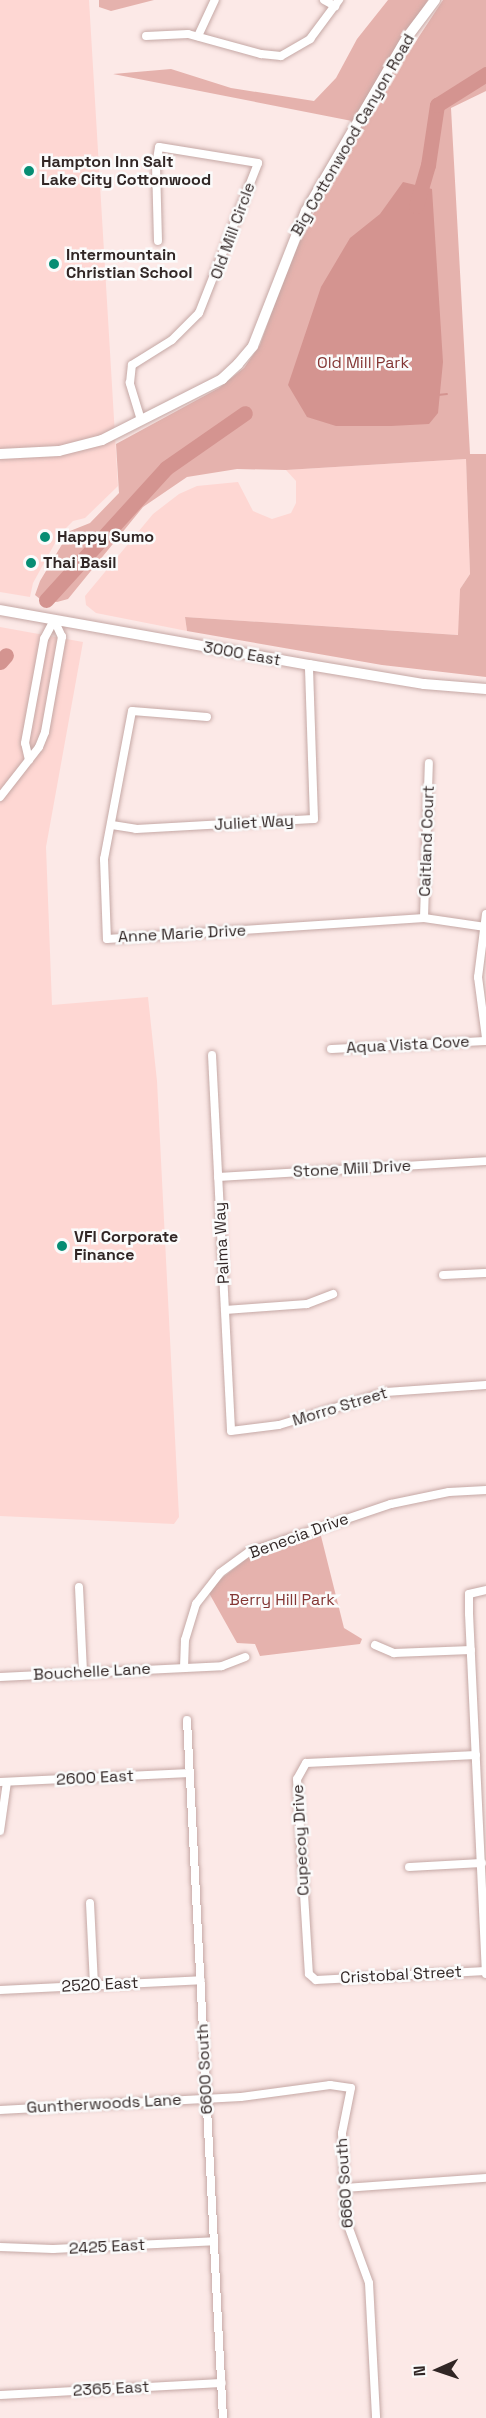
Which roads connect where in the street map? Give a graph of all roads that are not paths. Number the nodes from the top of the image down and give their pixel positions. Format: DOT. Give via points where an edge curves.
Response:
graph roads {
  1 [pos="215,0"];
  2 [pos="324,0"];
  3 [pos="435,0"];
  4 [pos="337,3"];
  5 [pos="146,36"];
  6 [pos="198,36"];
  7 [pos="158,241"];
  8 [pos="141,420"];
  9 [pos="0,454"];
  10 [pos="0,610"];
  11 [pos="54,620"];
  12 [pos="309,665"];
  13 [pos="486,689"];
  14 [pos="207,717"];
  15 [pos="29,760"];
  16 [pos="429,763"];
  17 [pos="0,797"];
  18 [pos="112,825"];
  19 [pos="486,914"];
  20 [pos="424,918"];
  21 [pos="486,926"];
  22 [pos="486,1039"];
  23 [pos="331,1049"];
  24 [pos="212,1055"];
  25 [pos="486,1161"];
  26 [pos="218,1177"];
  27 [pos="486,1273"];
  28 [pos="443,1275"];
  29 [pos="333,1294"];
  30 [pos="225,1310"];
  31 [pos="486,1385"];
  32 [pos="231,1431"];
  33 [pos="486,1490"];
  34 [pos="79,1587"];
  35 [pos="486,1590"];
  36 [pos="375,1645"];
  37 [pos="471,1650"];
  38 [pos="245,1657"];
  39 [pos="184,1668"];
  40 [pos="83,1673"];
  41 [pos="0,1677"];
  42 [pos="187,1720"];
  43 [pos="476,1755"];
  44 [pos="190,1773"];
  45 [pos="4,1782"];
  46 [pos="0,1832"];
  47 [pos="482,1863"];
  48 [pos="409,1867"];
  49 [pos="90,1903"];
  50 [pos="486,1971"];
  51 [pos="486,1976"];
  52 [pos="201,1980"];
  53 [pos="316,1980"];
  54 [pos="94,1986"];
  55 [pos="0,1990"];
  56 [pos="351,2088"];
  57 [pos="207,2099"];
  58 [pos="0,2110"];
  59 [pos="486,2178"];
  60 [pos="345,2188"];
  61 [pos="214,2241"];
  62 [pos="0,2247"];
  63 [pos="222,2383"];
  64 [pos="0,2395"];
  65 [pos="223,2418"];
  66 [pos="376,2418"];
  1 -- 6 [label="street"];
  2 -- 4 [label="street"];
  3 -- 8 [label="street, Big Cottonwood Canyon Road" via="408,36 306,211 253,346 222,379"];
  4 -- 6 [label="street" via="310,39 281,56"];
  5 -- 6 [label="street"];
  7 -- 8 [label="street, Old Mill Circle" via="155,223 159,147 258,163 199,313 172,340 132,365 130,383"];
  8 -- 9 [label="street, Big Cottonwood Canyon Road" via="80,448"];
  10 -- 11 [label="street, 3000 East"];
  11 -- 12 [label="street, 3000 East"];
  11 -- 15 [label="street" via="44,639 25,743"];
  11 -- 15 [label="street" via="62,638 49,716 39,747"];
  12 -- 13 [label="street, 3000 East" via="424,684"];
  12 -- 18 [label="street, Juliet Way" via="314,819 136,829"];
  14 -- 18 [label="street, Anne Marie Drive" via="132,711"];
  15 -- 17 [label="street"];
  16 -- 20 [label="street, Caitland Court"];
  18 -- 20 [label="street, Anne Marie Drive" via="104,859 107,939"];
  19 -- 21 [label="street"];
  20 -- 21 [label="street, Anne Marie Drive"];
  21 -- 22 [label="street" via="478,976"];
  22 -- 23 [label="street, Aqua Vista Cove"];
  24 -- 26 [label="street, Palma Way"];
  25 -- 26 [label="street, Stone Mill Drive"];
  26 -- 30 [label="street, Palma Way"];
  27 -- 28 [label="street"];
  29 -- 30 [label="street" via="308,1304"];
  30 -- 32 [label="street, Palma Way"];
  31 -- 32 [label="street, Morro Street" via="386,1392 279,1425"];
  33 -- 39 [label="street, Benecia Drive" via="391,1504 249,1552 220,1573 196,1604 185,1640"];
  34 -- 40 [label="street"];
  35 -- 37 [label="street" via="469,1594"];
  36 -- 37 [label="street" via="394,1653"];
  37 -- 43 [label="street"];
  38 -- 39 [label="street, Bouchelle Lane" via="222,1666"];
  39 -- 40 [label="street, Bouchelle Lane"];
  40 -- 41 [label="street, Bouchelle Lane"];
  42 -- 44 [label="street, 6600 South"];
  43 -- 47 [label="street"];
  43 -- 53 [label="street, Cupecoy Drive" via="306,1763 299,1770 307,1965"];
  44 -- 45 [label="street, 2600 East"];
  44 -- 52 [label="street, 6600 South"];
  45 -- 46 [label="street"];
  47 -- 48 [label="street"];
  47 -- 50 [label="street"];
  49 -- 54 [label="street"];
  50 -- 51 [label="street"];
  50 -- 53 [label="street, Cristobal Street"];
  52 -- 54 [label="street, 2520 East"];
  52 -- 57 [label="street, 6600 South"];
  54 -- 55 [label="street, 2520 East"];
  56 -- 57 [label="street, Guntherwoods Lane" via="310,2086"];
  56 -- 60 [label="street, 6660 South" via="343,2120"];
  57 -- 58 [label="street, Guntherwoods Lane"];
  57 -- 61 [label="street, 6600 South"];
  59 -- 60 [label="street"];
  60 -- 66 [label="street, 6660 South" via="348,2234 369,2283"];
  61 -- 62 [label="street, 2425 East" via="53,2249"];
  61 -- 63 [label="street, 6600 South"];
  63 -- 64 [label="street, 2365 East"];
  63 -- 65 [label="street, 6600 South"];
}
